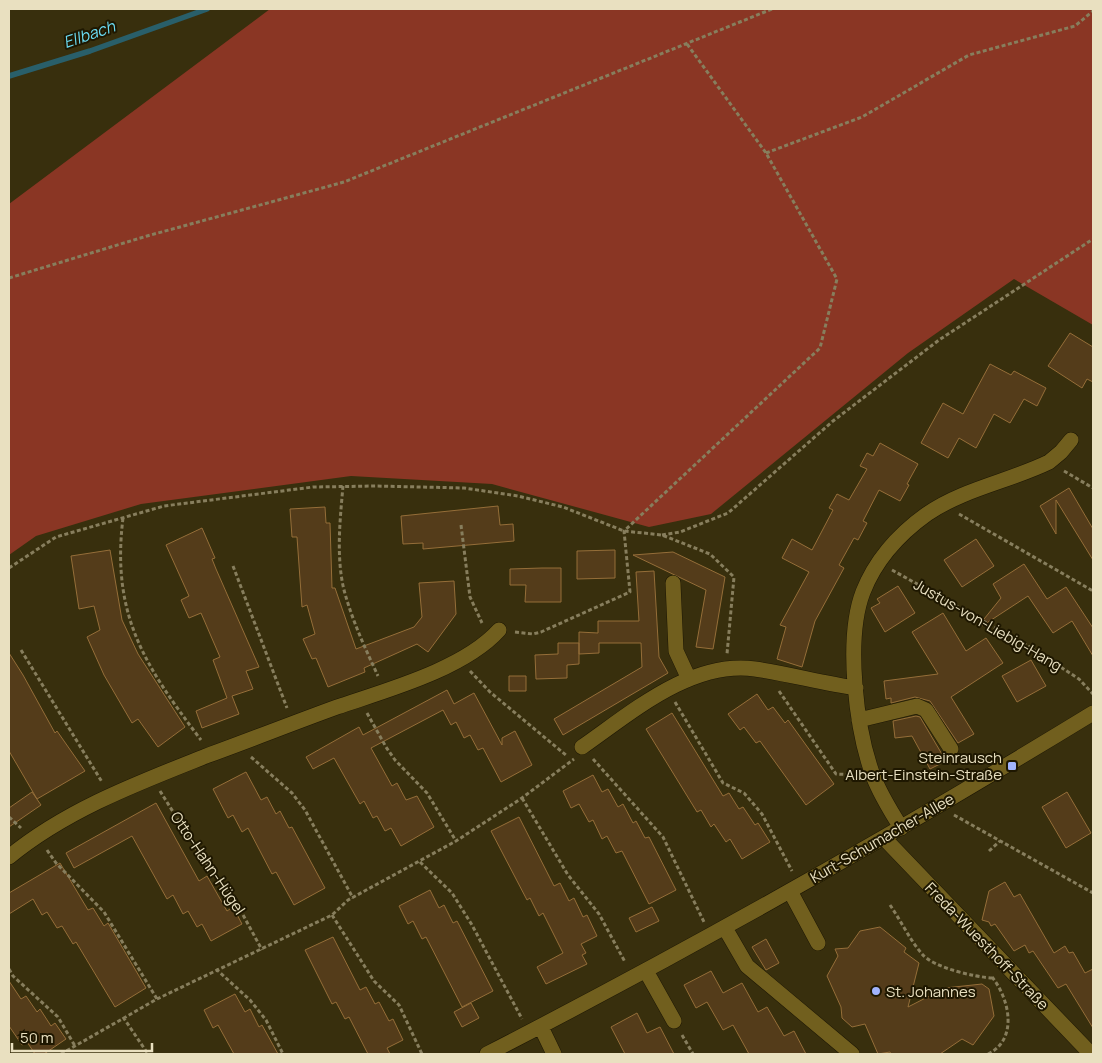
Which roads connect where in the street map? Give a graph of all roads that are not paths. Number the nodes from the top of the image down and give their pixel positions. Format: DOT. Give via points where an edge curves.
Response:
graph roads {
  1 [pos="1070,440"];
  2 [pos="673,584"];
  3 [pos="495,634"];
  4 [pos="689,679"];
  5 [pos="856,688"];
  6 [pos="1093,713"];
  7 [pos="859,720"];
  8 [pos="582,747"];
  9 [pos="951,749"];
  10 [pos="901,828"];
  11 [pos="884,838"];
  12 [pos="9,857"];
  13 [pos="795,888"];
  14 [pos="725,928"];
  15 [pos="818,944"];
  16 [pos="640,975"];
  17 [pos="674,1021"];
  18 [pos="535,1030"];
  19 [pos="487,1054"];
  20 [pos="554,1054"];
  21 [pos="852,1054"];
  22 [pos="1091,1054"];
  1 -- 5 [label="street" via="1049,462 943,504 910,526 878,562 863,592 857,617 854,645"];
  2 -- 4 [label="street" via="676,651"];
  3 -- 12 [label="street" via="460,658 385,691 152,777 37,835"];
  4 -- 5 [label="street" via="699,674 753,669"];
  4 -- 8 [label="street" via="668,688"];
  5 -- 7 [label="street"];
  6 -- 10 [label="street, Kurt-Schumacher-Allee"];
  7 -- 9 [label="street" via="917,706 926,710"];
  7 -- 10 [label="street" via="873,776"];
  10 -- 11 [label="street, Kurt-Schumacher-Allee"];
  11 -- 13 [label="street, Kurt-Schumacher-Allee"];
  11 -- 22 [label="street, Freda-Wuesthoff-Straße"];
  13 -- 14 [label="street, Kurt-Schumacher-Allee"];
  13 -- 15 [label="street"];
  14 -- 16 [label="street, Kurt-Schumacher-Allee"];
  14 -- 21 [label="street" via="747,966"];
  16 -- 17 [label="street"];
  16 -- 18 [label="street, Kurt-Schumacher-Allee"];
  18 -- 19 [label="street, Kurt-Schumacher-Allee"];
  18 -- 20 [label="street"];
}
